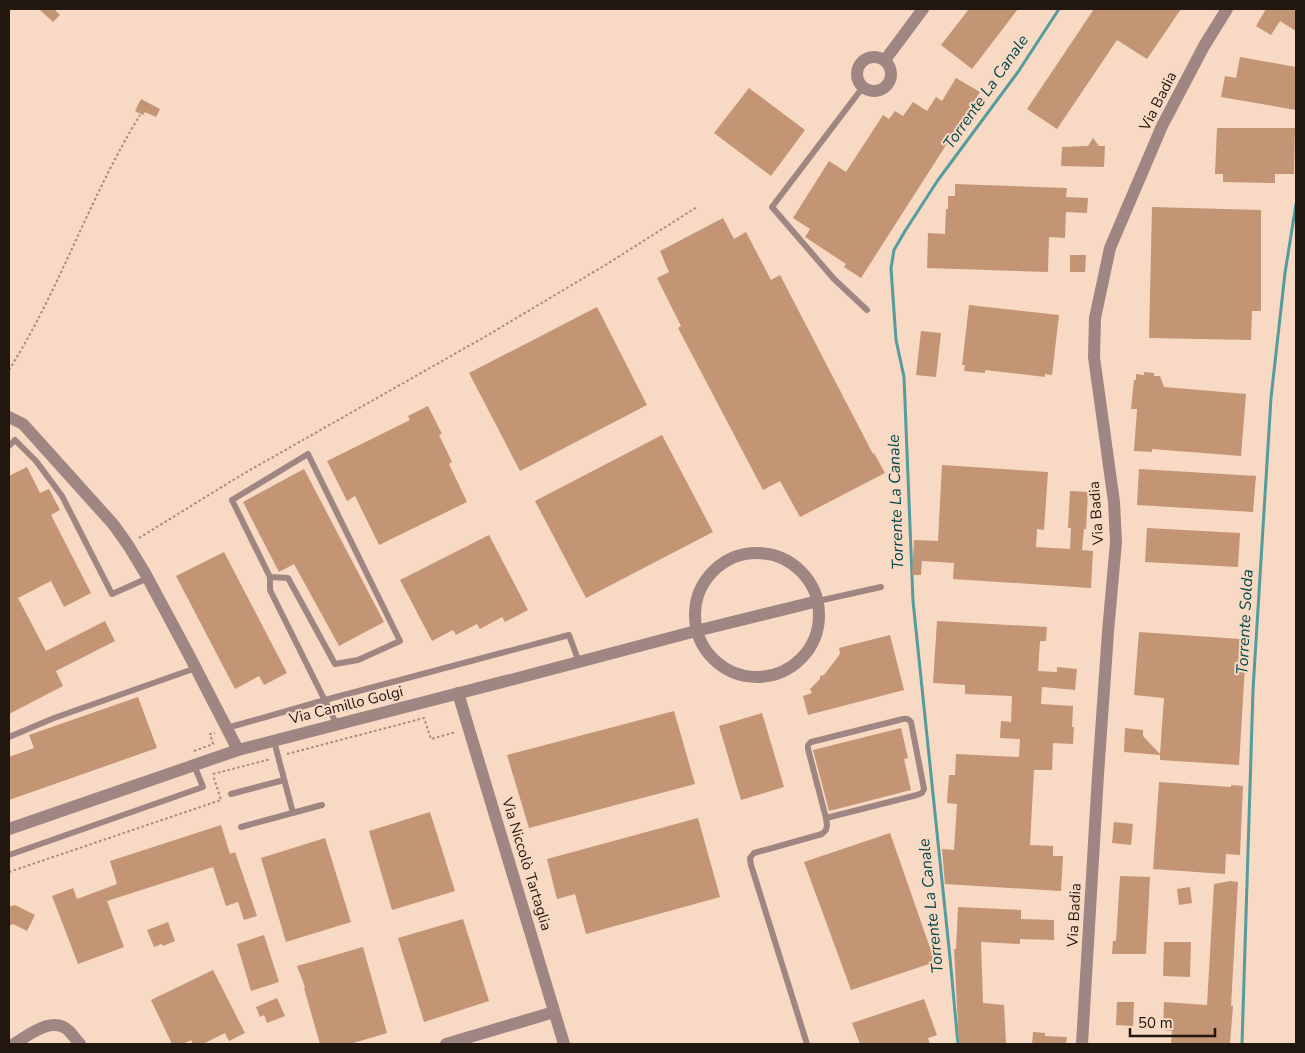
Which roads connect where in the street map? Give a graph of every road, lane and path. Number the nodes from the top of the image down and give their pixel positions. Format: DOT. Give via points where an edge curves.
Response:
graph roads {
  1 [pos="923,9"];
  2 [pos="1227,9"];
  3 [pos="885,60"];
  4 [pos="863,87"];
  5 [pos="140,115"];
  6 [pos="697,207"];
  7 [pos="867,310"];
  8 [pos="9,370"];
  9 [pos="9,417"];
  10 [pos="9,446"];
  11 [pos="128,545"];
  12 [pos="270,577"];
  13 [pos="148,578"];
  14 [pos="882,587"];
  15 [pos="818,601"];
  16 [pos="696,631"];
  17 [pos="579,662"];
  18 [pos="196,668"];
  19 [pos="458,693"];
  20 [pos="325,700"];
  21 [pos="337,724"];
  22 [pos="227,728"];
  23 [pos="460,731"];
  24 [pos="362,735"];
  25 [pos="9,737"];
  26 [pos="274,741"];
  27 [pos="238,750"];
  28 [pos="200,763"];
  29 [pos="284,780"];
  30 [pos="231,794"];
  31 [pos="322,805"];
  32 [pos="293,813"];
  33 [pos="826,818"];
  34 [pos="241,826"];
  35 [pos="9,829"];
  36 [pos="9,855"];
  37 [pos="9,872"];
  38 [pos="554,1012"];
  39 [pos="14,1044"];
  40 [pos="80,1044"];
  41 [pos="446,1044"];
  42 [pos="564,1044"];
  43 [pos="807,1044"];
  44 [pos="1082,1044"];
  1 -- 3 [label="street"];
  2 -- 44 [label="street, Via Badia" via="1162,126 1110,248 1095,318 1094,357 1114,502 1116,542"];
  3 -- 4 [label="street" via="869,57 860,63 857,78"];
  3 -- 4 [label="street" via="891,70 889,82 880,90"];
  4 -- 7 [label="lane" via="772,207 834,279"];
  5 -- 8 [label="path" via="110,167 24,346"];
  6 -- 11 [label="path" via="607,264 243,474"];
  9 -- 11 [label="street" via="23,424"];
  10 -- 13 [label="lane" via="15,440 36,461 62,496 112,594"];
  11 -- 13 [label="street"];
  12 -- 12 [label="lane" via="288,578 335,664 358,660 400,641 308,454 232,500"];
  12 -- 20 [label="lane" via="270,590"];
  13 -- 18 [label="street"];
  14 -- 15 [label="lane"];
  15 -- 16 [label="street, Via Camillo Golgi"];
  15 -- 16 [label="street" via="819,622 812,643 800,660 782,672 768,676 739,675 720,666 705,650"];
  15 -- 16 [label="street" via="810,582 798,567 781,557 761,552 742,554 723,561 708,575 698,592 694,611"];
  16 -- 17 [label="street, Via Camillo Golgi"];
  17 -- 19 [label="street, Via Camillo Golgi"];
  17 -- 20 [label="lane" via="569,635"];
  18 -- 22 [label="street"];
  18 -- 25 [label="lane"];
  19 -- 21 [label="street, Via Camillo Golgi"];
  19 -- 38 [label="street, Via Niccolò Tartaglia"];
  20 -- 21 [label="lane"];
  20 -- 22 [label="lane"];
  21 -- 26 [label="street, Via Camillo Golgi"];
  22 -- 27 [label="street"];
  23 -- 24 [label="path" via="431,739 424,718"];
  26 -- 27 [label="street, Via Camillo Golgi"];
  26 -- 29 [label="lane"];
  27 -- 28 [label="street, Via Camillo Golgi"];
  28 -- 35 [label="street, Via Camillo Golgi"];
  28 -- 36 [label="lane" via="203,787"];
  28 -- 37 [label="path" via="213,774 221,800"];
  29 -- 30 [label="lane"];
  29 -- 32 [label="lane"];
  31 -- 32 [label="lane"];
  32 -- 34 [label="lane"];
  33 -- 33 [label="lane" via="922,793 924,789 909,719 808,745"];
  33 -- 43 [label="lane" via="827,828 822,834 754,853 750,858"];
  38 -- 41 [label="street"];
  38 -- 42 [label="street, Via Niccolò Tartaglia"];
  39 -- 40 [label="street" via="53,1025 69,1030"];
}
